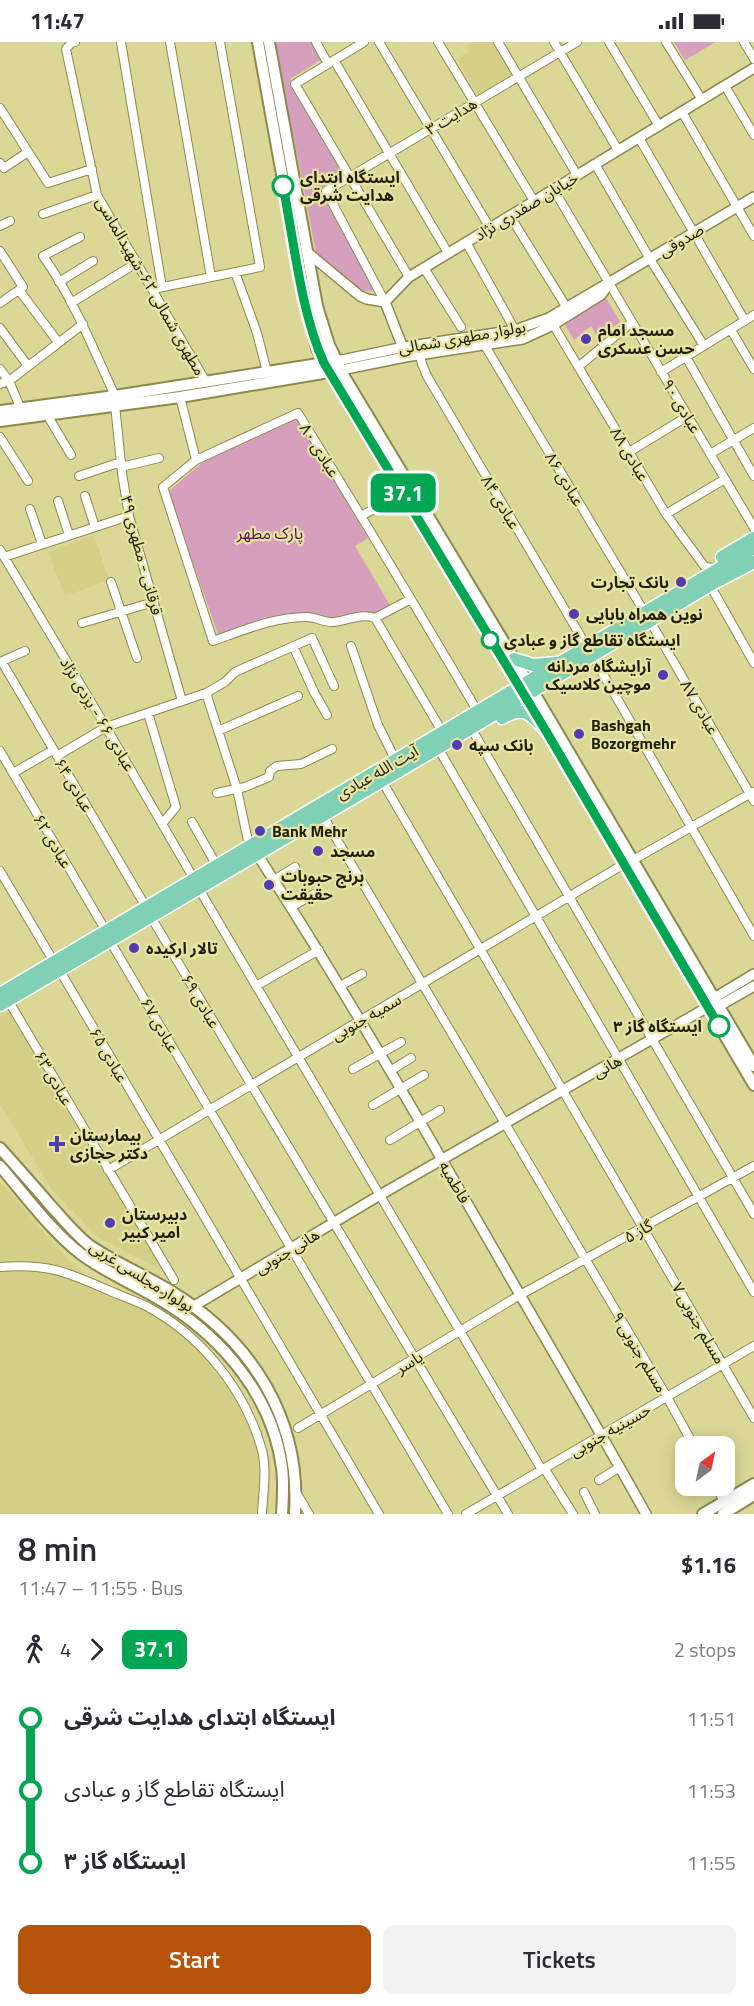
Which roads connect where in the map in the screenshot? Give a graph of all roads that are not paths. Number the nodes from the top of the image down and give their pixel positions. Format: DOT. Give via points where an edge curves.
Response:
graph roads {
  1 [pos="75,42"];
  2 [pos="121,42"];
  3 [pos="171,42"];
  4 [pos="220,42"];
  5 [pos="258,42"];
  6 [pos="269,42"];
  7 [pos="316,42"];
  8 [pos="364,42"];
  9 [pos="379,42"];
  10 [pos="438,42"];
  11 [pos="498,42"];
  12 [pos="554,42"];
  13 [pos="577,42"];
  14 [pos="609,42"];
  15 [pos="666,42"];
  16 [pos="744,42"];
  17 [pos="351,45"];
  18 [pos="560,52"];
  19 [pos="754,59"];
  20 [pos="331,62"];
  21 [pos="754,68"];
  22 [pos="518,77"];
  23 [pos="725,86"];
  24 [pos="702,100"];
  25 [pos="474,103"];
  26 [pos="0,108"];
  27 [pos="682,112"];
  28 [pos="659,126"];
  29 [pos="430,129"];
  30 [pos="754,135"];
  31 [pos="639,138"];
  32 [pos="618,150"];
  33 [pos="28,152"];
  34 [pos="389,153"];
  35 [pos="0,163"];
  36 [pos="595,164"];
  37 [pos="92,169"];
  38 [pos="577,175"];
  39 [pos="349,177"];
  40 [pos="554,190"];
  41 [pos="97,195"];
  42 [pos="754,196"];
  43 [pos="534,201"];
  44 [pos="737,207"];
  45 [pos="43,214"];
  46 [pos="510,216"];
  47 [pos="10,221"];
  48 [pos="0,226"];
  49 [pos="490,228"];
  50 [pos="694,233"];
  51 [pos="754,236"];
  52 [pos="80,237"];
  53 [pos="466,242"];
  54 [pos="0,251"];
  55 [pos="307,252"];
  56 [pos="448,253"];
  57 [pos="650,259"];
  58 [pos="93,261"];
  59 [pos="138,262"];
  60 [pos="424,268"];
  61 [pos="235,272"];
  62 [pos="212,277"];
  63 [pos="408,277"];
  64 [pos="59,282"];
  65 [pos="609,284"];
  66 [pos="162,287"];
  67 [pos="21,289"];
  68 [pos="153,289"];
  69 [pos="2,298"];
  70 [pos="385,302"];
  71 [pos="71,303"];
  72 [pos="567,308"];
  73 [pos="754,315"];
  74 [pos="745,321"];
  75 [pos="551,322"];
  76 [pos="632,322"];
  77 [pos="83,324"];
  78 [pos="461,327"];
  79 [pos="0,328"];
  80 [pos="516,330"];
  81 [pos="731,330"];
  82 [pos="58,342"];
  83 [pos="484,344"];
  84 [pos="704,346"];
  85 [pos="404,352"];
  86 [pos="420,355"];
  87 [pos="686,357"];
  88 [pos="339,365"];
  89 [pos="28,366"];
  90 [pos="578,367"];
  91 [pos="326,368"];
  92 [pos="0,369"];
  93 [pos="754,369"];
  94 [pos="267,372"];
  95 [pos="661,372"];
  96 [pos="9,381"];
  97 [pos="206,382"];
  98 [pos="0,384"];
  99 [pos="180,396"];
  100 [pos="115,401"];
  101 [pos="20,407"];
  102 [pos="45,409"];
  103 [pos="0,411"];
  104 [pos="688,416"];
  105 [pos="0,421"];
  106 [pos="754,428"];
  107 [pos="0,437"];
  108 [pos="734,440"];
  109 [pos="629,452"];
  110 [pos="710,454"];
  111 [pos="71,455"];
  112 [pos="159,458"];
  113 [pos="196,460"];
  114 [pos="121,465"];
  115 [pos="79,476"];
  116 [pos="754,476"];
  117 [pos="725,479"];
  118 [pos="28,481"];
  119 [pos="403,493"];
  120 [pos="85,496"];
  121 [pos="58,501"];
  122 [pos="30,509"];
  123 [pos="666,514"];
  124 [pos="129,516"];
  125 [pos="361,516"];
  126 [pos="95,527"];
  127 [pos="754,528"];
  128 [pos="69,535"];
  129 [pos="754,537"];
  130 [pos="42,544"];
  131 [pos="754,548"];
  132 [pos="735,549"];
  133 [pos="2,553"];
  134 [pos="754,562"];
  135 [pos="725,565"];
  136 [pos="705,567"];
  137 [pos="111,582"];
  138 [pos="710,585"];
  139 [pos="411,599"];
  140 [pos="154,602"];
  141 [pos="122,611"];
  142 [pos="648,617"];
  143 [pos="375,618"];
  144 [pos="82,623"];
  145 [pos="293,646"];
  146 [pos="351,646"];
  147 [pos="25,651"];
  148 [pos="590,651"];
  149 [pos="137,658"];
  150 [pos="514,659"];
  151 [pos="1,662"];
  152 [pos="561,663"];
  153 [pos="754,663"];
  154 [pos="334,686"];
  155 [pos="526,689"];
  156 [pos="206,693"];
  157 [pos="298,696"];
  158 [pos="182,701"];
  159 [pos="148,713"];
  160 [pos="327,715"];
  161 [pos="481,717"];
  162 [pos="106,727"];
  163 [pos="471,728"];
  164 [pos="218,731"];
  165 [pos="546,731"];
  166 [pos="442,733"];
  167 [pos="438,748"];
  168 [pos="332,749"];
  169 [pos="0,751"];
  170 [pos="55,753"];
  171 [pos="396,761"];
  172 [pos="13,773"];
  173 [pos="382,781"];
  174 [pos="237,789"];
  175 [pos="217,793"];
  176 [pos="753,795"];
  177 [pos="323,816"];
  178 [pos="192,822"];
  179 [pos="162,824"];
  180 [pos="691,828"];
  181 [pos="248,840"];
  182 [pos="258,854"];
  183 [pos="628,862"];
  184 [pos="218,866"];
  185 [pos="295,867"];
  186 [pos="0,871"];
  187 [pos="274,880"];
  188 [pos="196,884"];
  189 [pos="314,894"];
  190 [pos="569,896"];
  191 [pos="291,907"];
  192 [pos="149,912"];
  193 [pos="535,916"];
  194 [pos="108,936"];
  195 [pos="754,936"];
  196 [pos="480,949"];
  197 [pos="319,950"];
  198 [pos="57,967"];
  199 [pos="362,974"];
  200 [pos="754,974"];
  201 [pos="422,984"];
  202 [pos="256,986"];
  203 [pos="340,986"];
  204 [pos="754,986"];
  205 [pos="2,996"];
  206 [pos="714,1004"];
  207 [pos="361,1021"];
  208 [pos="653,1040"];
  209 [pos="400,1042"];
  210 [pos="380,1054"];
  211 [pos="298,1057"];
  212 [pos="411,1058"];
  213 [pos="618,1059"];
  214 [pos="754,1066"];
  215 [pos="353,1069"];
  216 [pos="390,1071"];
  217 [pos="424,1075"];
  218 [pos="252,1084"];
  219 [pos="754,1085"];
  220 [pos="400,1089"];
  221 [pos="563,1090"];
  222 [pos="373,1105"];
  223 [pos="210,1110"];
  224 [pos="440,1110"];
  225 [pos="420,1122"];
  226 [pos="504,1123"];
  227 [pos="159,1140"];
  228 [pos="390,1140"];
  229 [pos="0,1148"];
  230 [pos="441,1159"];
  231 [pos="0,1166"];
  232 [pos="754,1166"];
  233 [pos="108,1170"];
  234 [pos="733,1178"];
  235 [pos="380,1195"];
  236 [pos="699,1197"];
  237 [pos="754,1214"];
  238 [pos="334,1222"];
  239 [pos="644,1228"];
  240 [pos="291,1248"];
  241 [pos="585,1260"];
  242 [pos="0,1267"];
  243 [pos="240,1278"];
  244 [pos="174,1280"];
  245 [pos="754,1292"];
  246 [pos="520,1295"];
  247 [pos="194,1306"];
  248 [pos="460,1331"];
  249 [pos="754,1347"];
  250 [pos="415,1358"];
  251 [pos="723,1364"];
  252 [pos="372,1384"];
  253 [pos="667,1397"];
  254 [pos="321,1415"];
  255 [pos="754,1418"];
  256 [pos="298,1428"];
  257 [pos="603,1434"];
  258 [pos="688,1436"];
  259 [pos="620,1467"];
  260 [pos="543,1469"];
  261 [pos="599,1480"];
  262 [pos="754,1484"];
  263 [pos="296,1492"];
  264 [pos="584,1492"];
  265 [pos="497,1496"];
  266 [pos="721,1496"];
  267 [pos="754,1496"];
  268 [pos="728,1510"];
  269 [pos="262,1514"];
  270 [pos="282,1514"];
  271 [pos="295,1514"];
  272 [pos="309,1514"];
  273 [pos="379,1514"];
  274 [pos="448,1514"];
  275 [pos="466,1514"];
  276 [pos="508,1514"];
  277 [pos="573,1514"];
  278 [pos="595,1514"];
  279 [pos="646,1514"];
  280 [pos="703,1514"];
  1 -- 37 [label="street, مطهری شمالی ۶۲-شهیدالماسی" via="66,49"];
  2 -- 66 [label="street"];
  3 -- 62 [label="street"];
  4 -- 61 [label="street" via="260,267"];
  5 -- 91 [label="main road" via="306,307"];
  6 -- 55 [label="main road"];
  7 -- 20 [label="street"];
  8 -- 17 [label="street"];
  9 -- 29 [label="street"];
  10 -- 25 [label="street"];
  11 -- 22 [label="street"];
  12 -- 18 [label="street"];
  13 -- 18 [label="street, هدایت ۳"];
  14 -- 28 [label="street"];
  15 -- 24 [label="street"];
  16 -- 19 [label="street"];
  17 -- 20 [label="street"];
  18 -- 22 [label="street, هدایت ۳"];
  18 -- 32 [label="street"];
  20 -- 34 [label="street"];
  20 -- 39 [label="street" via="295,84"];
  21 -- 23 [label="street, خیابان صفدری نژاد"];
  22 -- 25 [label="street, هدایت ۳"];
  22 -- 38 [label="street"];
  23 -- 24 [label="street, خیابان صفدری نژاد"];
  23 -- 30 [label="street"];
  24 -- 27 [label="street, خیابان صفدری نژاد"];
  25 -- 29 [label="street, هدایت ۳"];
  25 -- 43 [label="street"];
  26 -- 33 [label="street"];
  27 -- 28 [label="street, خیابان صفدری نژاد"];
  27 -- 44 [label="street"];
  28 -- 31 [label="street, خیابان صفدری نژاد"];
  29 -- 34 [label="street, هدایت ۳"];
  29 -- 49 [label="street"];
  31 -- 32 [label="street, خیابان صفدری نژاد"];
  31 -- 50 [label="street"];
  32 -- 36 [label="street, خیابان صفدری نژاد"];
  33 -- 35 [label="street" via="4,168"];
  33 -- 37 [label="street" via="48,183"];
  34 -- 39 [label="street, هدایت ۳"];
  34 -- 56 [label="street"];
  36 -- 38 [label="street, خیابان صفدری نژاد"];
  36 -- 57 [label="street"];
  37 -- 41 [label="street, مطهری شمالی ۶۲-شهیدالماسی"];
  38 -- 40 [label="street, خیابان صفدری نژاد"];
  39 -- 63 [label="street"];
  39 -- 70 [label="street, هدایت ۳" via="326,191"];
  40 -- 43 [label="street, خیابان صفدری نژاد"];
  40 -- 65 [label="street, عبادی ۹۰"];
  41 -- 45 [label="street"];
  41 -- 59 [label="street, مطهری شمالی ۶۲-شهیدالماسی"];
  42 -- 44 [label="street, صدوقی"];
  43 -- 46 [label="street, خیابان صفدری نژاد"];
  44 -- 50 [label="street, صدوقی"];
  44 -- 51 [label="street"];
  46 -- 49 [label="street, خیابان صفدری نژاد"];
  46 -- 72 [label="street"];
  47 -- 48 [label="street"];
  49 -- 53 [label="street, خیابان صفدری نژاد"];
  50 -- 57 [label="street, صدوقی"];
  50 -- 74 [label="street"];
  52 -- 64 [label="street, قرقانی - مطهری ۴۹" via="43,256"];
  53 -- 56 [label="street, خیابان صفدری نژاد"];
  53 -- 80 [label="street"];
  54 -- 67 [label="street"];
  55 -- 70 [label="street" via="360,296"];
  55 -- 88 [label="main road" via="317,306"];
  56 -- 60 [label="street, خیابان صفدری نژاد"];
  57 -- 65 [label="street, صدوقی"];
  57 -- 84 [label="street"];
  58 -- 64 [label="street"];
  59 -- 68 [label="street, مطهری شمالی ۶۲-شهیدالماسی"];
  59 -- 71 [label="street"];
  60 -- 63 [label="street, خیابان صفدری نژاد"];
  60 -- 78 [label="street"];
  61 -- 62 [label="street"];
  61 -- 94 [label="street"];
  62 -- 66 [label="street"];
  63 -- 70 [label="street, خیابان صفدری نژاد"];
  64 -- 71 [label="street, قرقانی - مطهری ۴۹"];
  65 -- 72 [label="street, بولوار مطهری شمالی"];
  65 -- 75 [label="street, بولوار مطهری شمالی" via="601,295"];
  65 -- 76 [label="street, عبادی ۹۰"];
  66 -- 68 [label="street"];
  67 -- 69 [label="street"];
  67 -- 82 [label="street"];
  68 -- 97 [label="street, مطهری شمالی ۶۲-شهیدالماسی"];
  70 -- 85 [label="street"];
  71 -- 77 [label="street, قرقانی - مطهری ۴۹"];
  72 -- 75 [label="street, بولوار مطهری شمالی"];
  73 -- 74 [label="street"];
  74 -- 81 [label="street"];
  75 -- 80 [label="street, بولوار مطهری شمالی"];
  75 -- 83 [label="street, بولوار مطهری شمالی" via="523,339"];
  75 -- 90 [label="street, عبادی ۸۸"];
  76 -- 90 [label="street"];
  76 -- 95 [label="street, عبادی ۹۰"];
  77 -- 82 [label="street"];
  77 -- 100 [label="street, قرقانی - مطهری ۴۹"];
  79 -- 89 [label="street"];
  80 -- 85 [label="street, بولوار مطهری شمالی"];
  81 -- 84 [label="street"];
  81 -- 93 [label="street"];
  82 -- 89 [label="street"];
  83 -- 86 [label="street, بولوار مطهری شمالی"];
  83 -- 142 [label="street, عبادی ۸۶"];
  84 -- 87 [label="street"];
  85 -- 86 [label="street, بولوار مطهری شمالی"];
  85 -- 88 [label="street, بولوار مطهری شمالی"];
  86 -- 148 [label="street, عبادی ۸۴" via="427,376"];
  87 -- 95 [label="street"];
  87 -- 108 [label="street"];
  88 -- 91 [label="main road, بولوار مطهری شمالی"];
  88 -- 150 [label="main road"];
  89 -- 96 [label="street"];
  90 -- 109 [label="street, عبادی ۸۸"];
  91 -- 94 [label="main road, بولوار مطهری شمالی"];
  91 -- 99 [label="main road, بولوار مطهری شمالی"];
  91 -- 119 [label="main road"];
  92 -- 96 [label="street"];
  94 -- 97 [label="main road, بولوار مطهری شمالی"];
  95 -- 104 [label="street, عبادی ۹۰"];
  96 -- 98 [label="street"];
  96 -- 101 [label="street"];
  97 -- 100 [label="main road, بولوار مطهری شمالی"];
  99 -- 100 [label="main road, بولوار مطهری شمالی"];
  99 -- 113 [label="street"];
  100 -- 102 [label="main road, بولوار مطهری شمالی"];
  100 -- 114 [label="street, قرقانی - مطهری ۴۹"];
  101 -- 102 [label="main road, بولوار مطهری شمالی"];
  101 -- 103 [label="main road, بولوار مطهری شمالی"];
  102 -- 105 [label="main road, بولوار مطهری شمالی"];
  102 -- 111 [label="street"];
  104 -- 109 [label="street"];
  104 -- 110 [label="street, عبادی ۹۰"];
  106 -- 108 [label="street"];
  107 -- 118 [label="street"];
  108 -- 110 [label="street"];
  108 -- 116 [label="street"];
  109 -- 123 [label="street, عبادی ۸۸"];
  110 -- 117 [label="street, عبادی ۹۰"];
  112 -- 114 [label="street"];
  113 -- 125 [label="street, عبادی ۸۰" via="298,413"];
  113 -- 143 [label="street, عبادی ۸۰" via="163,487 213,641 279,620 309,616 331,622 368,615"];
  114 -- 115 [label="street"];
  114 -- 124 [label="street, قرقانی - مطهری ۴۹"];
  117 -- 123 [label="street"];
  117 -- 127 [label="street, عبادی ۹۰"];
  119 -- 125 [label="street"];
  119 -- 155 [label="main road"];
  120 -- 126 [label="street"];
  121 -- 128 [label="street"];
  122 -- 130 [label="street"];
  123 -- 136 [label="street, عبادی ۸۸"];
  124 -- 126 [label="street"];
  124 -- 140 [label="street, قرقانی - مطهری ۴۹"];
  125 -- 139 [label="street, عبادی ۸۰"];
  126 -- 128 [label="street"];
  128 -- 130 [label="street"];
  129 -- 132 [label="main road"];
  130 -- 133 [label="street"];
  131 -- 135 [label="main road, آیت الله عبادی"];
  132 -- 135 [label="main road"];
  132 -- 136 [label="main road"];
  133 -- 162 [label="street, عبادی ۶۶ - یزدی نژاد"];
  134 -- 138 [label="main road, آیت الله عبادی"];
  135 -- 136 [label="street"];
  135 -- 142 [label="main road, آیت الله عبادی"];
  137 -- 141 [label="street"];
  138 -- 142 [label="main road, آیت الله عبادی"];
  138 -- 153 [label="street"];
  139 -- 143 [label="street"];
  139 -- 161 [label="street, عبادی ۸۰"];
  140 -- 141 [label="street"];
  140 -- 158 [label="street, قرقانی - مطهری ۴۹"];
  141 -- 144 [label="street"];
  141 -- 149 [label="street"];
  142 -- 148 [label="main road, آیت الله عبادی"];
  142 -- 176 [label="street, عبادی ۸۷"];
  143 -- 166 [label="street"];
  145 -- 154 [label="street" via="312,638"];
  145 -- 156 [label="street" via="235,672"];
  145 -- 160 [label="street"];
  146 -- 171 [label="street" via="378,725"];
  147 -- 151 [label="street"];
  148 -- 152 [label="main road, آیت الله عبادی"];
  148 -- 155 [label="main road, آیت الله عبادی"];
  148 -- 180 [label="street, عبادی ۸۴"];
  150 -- 152 [label="main road" via="533,665"];
  150 -- 155 [label="main road"];
  151 -- 170 [label="street, عبادی ۶۴"];
  152 -- 155 [label="main road, آیت الله عبادی"];
  155 -- 161 [label="main road, آیت الله عبادی"];
  155 -- 165 [label="main road"];
  155 -- 183 [label="main road"];
  156 -- 158 [label="street"];
  156 -- 164 [label="street"];
  157 -- 164 [label="street"];
  158 -- 159 [label="street"];
  159 -- 162 [label="street"];
  159 -- 179 [label="street" via="176,807"];
  161 -- 163 [label="main road, آیت الله عبادی"];
  161 -- 165 [label="main road" via="498,720 523,711"];
  161 -- 166 [label="main road, آیت الله عبادی"];
  162 -- 170 [label="street"];
  162 -- 179 [label="street, عبادی ۶۶ - یزدی نژاد"];
  163 -- 167 [label="main road, آیت الله عبادی"];
  163 -- 190 [label="street"];
  164 -- 174 [label="street"];
  165 -- 183 [label="main road"];
  166 -- 171 [label="main road, آیت الله عبادی"];
  167 -- 173 [label="main road, آیت الله عبادی"];
  167 -- 193 [label="street"];
  168 -- 174 [label="street" via="301,764 277,766 268,777"];
  169 -- 172 [label="street, عبادی ۶۲"];
  170 -- 172 [label="street"];
  170 -- 192 [label="street, عبادی ۶۴"];
  171 -- 184 [label="main road, آیت الله عبادی"];
  172 -- 194 [label="street, عبادی ۶۲"];
  173 -- 177 [label="main road, آیت الله عبادی"];
  173 -- 196 [label="street, مسلم جنوبی ۷"];
  174 -- 175 [label="street"];
  174 -- 181 [label="street"];
  176 -- 180 [label="street, سمیه جنوبی"];
  177 -- 182 [label="main road, آیت الله عبادی"];
  177 -- 201 [label="street, مسلم جنوبی ۹"];
  178 -- 184 [label="street"];
  179 -- 188 [label="street, عبادی ۶۶ - یزدی نژاد"];
  180 -- 183 [label="street, سمیه جنوبی"];
  180 -- 195 [label="street, عبادی ۸۴"];
  182 -- 187 [label="street, فاطمیه"];
  182 -- 188 [label="main road, آیت الله عبادی"];
  183 -- 190 [label="street, سمیه جنوبی"];
  183 -- 206 [label="main road"];
  184 -- 188 [label="main road, آیت الله عبادی"];
  185 -- 187 [label="street"];
  186 -- 198 [label="street, عبادی ۶۵"];
  187 -- 191 [label="street, فاطمیه"];
  188 -- 192 [label="main road, آیت الله عبادی"];
  188 -- 202 [label="street, عبادی ۶۶ - یزدی نژاد"];
  189 -- 191 [label="street"];
  190 -- 193 [label="street, سمیه جنوبی"];
  190 -- 208 [label="street"];
  191 -- 197 [label="street, فاطمیه"];
  192 -- 194 [label="main road, آیت الله عبادی"];
  192 -- 218 [label="street, عبادی ۶۹"];
  193 -- 196 [label="street, سمیه جنوبی"];
  193 -- 213 [label="street"];
  194 -- 198 [label="main road, آیت الله عبادی"];
  194 -- 223 [label="street, عبادی ۶۷"];
  196 -- 201 [label="street, سمیه جنوبی"];
  196 -- 221 [label="street, مسلم جنوبی ۷"];
  197 -- 202 [label="street"];
  197 -- 203 [label="street, فاطمیه"];
  198 -- 205 [label="main road, آیت الله عبادی"];
  198 -- 227 [label="street, عبادی ۶۵"];
  199 -- 203 [label="street"];
  200 -- 206 [label="street"];
  201 -- 207 [label="street, سمیه جنوبی"];
  201 -- 226 [label="street, مسلم جنوبی ۹"];
  202 -- 211 [label="street, عبادی ۶۶ - یزدی نژاد"];
  203 -- 207 [label="street, فاطمیه"];
  204 -- 206 [label="street"];
  205 -- 233 [label="street, عبادی ۶۳"];
  206 -- 208 [label="street, هانی"];
  206 -- 214 [label="main road"];
  206 -- 219 [label="main road"];
  207 -- 210 [label="street, فاطمیه"];
  207 -- 211 [label="street, سمیه جنوبی"];
  208 -- 213 [label="street, هانی"];
  208 -- 234 [label="street"];
  209 -- 210 [label="street"];
  210 -- 215 [label="street"];
  210 -- 216 [label="street, فاطمیه"];
  211 -- 218 [label="street, سمیه جنوبی"];
  211 -- 235 [label="street, عبادی ۶۶ - یزدی نژاد"];
  212 -- 216 [label="street"];
  213 -- 221 [label="street, هانی"];
  213 -- 236 [label="street"];
  216 -- 220 [label="street, فاطمیه"];
  217 -- 220 [label="street"];
  218 -- 223 [label="street, سمیه جنوبی"];
  218 -- 238 [label="street, عبادی ۶۹"];
  220 -- 222 [label="street"];
  220 -- 225 [label="street, فاطمیه"];
  221 -- 226 [label="street, هانی"];
  221 -- 239 [label="street, مسلم جنوبی ۷"];
  223 -- 227 [label="street, سمیه جنوبی"];
  223 -- 240 [label="street, عبادی ۶۷"];
  224 -- 225 [label="street"];
  225 -- 228 [label="street"];
  225 -- 230 [label="street, فاطمیه"];
  226 -- 230 [label="street, هانی"];
  226 -- 241 [label="street, مسلم جنوبی ۹"];
  227 -- 233 [label="street, سمیه جنوبی"];
  227 -- 243 [label="street, عبادی ۶۵"];
  229 -- 247 [label="main road, بولوار مجلسی غربی" via="88,1244"];
  230 -- 235 [label="street, هانی جنوبی"];
  230 -- 246 [label="street, فاطمیه"];
  231 -- 270 [label="main road, بولوار مجلسی غربی" via="81,1254 167,1303 230,1355 257,1395 276,1439 282,1468"];
  232 -- 234 [label="street, گاز ۵"];
  233 -- 244 [label="street, عبادی ۶۳"];
  234 -- 236 [label="street, گاز ۵"];
  234 -- 237 [label="street"];
  235 -- 238 [label="street, هانی جنوبی"];
  235 -- 248 [label="street, عبادی ۶۶ - یزدی نژاد"];
  236 -- 239 [label="street, گاز ۵"];
  236 -- 245 [label="street"];
  238 -- 240 [label="street, هانی جنوبی"];
  238 -- 250 [label="street, عبادی ۶۹"];
  239 -- 241 [label="street, گاز ۵"];
  239 -- 251 [label="street, مسلم جنوبی ۷"];
  240 -- 243 [label="street, هانی جنوبی"];
  240 -- 252 [label="street, عبادی ۶۷"];
  241 -- 246 [label="street, گاز ۵"];
  241 -- 253 [label="street, مسلم جنوبی ۹"];
  242 -- 269 [label="street" via="39,1266 69,1273 148,1307 208,1354 238,1393 254,1425 264,1474"];
  243 -- 247 [label="street, هانی جنوبی"];
  243 -- 254 [label="street, عبادی ۶۵"];
  246 -- 248 [label="street, یاسر"];
  246 -- 257 [label="street, فاطمیه"];
  247 -- 263 [label="main road, بولوار مجلسی غربی" via="239,1347 268,1389 288,1435"];
  248 -- 250 [label="street, یاسر"];
  248 -- 260 [label="street, عبادی ۶۶ - یزدی نژاد"];
  249 -- 251 [label="street, حسینیه جنوبی"];
  250 -- 252 [label="street, یاسر"];
  250 -- 265 [label="street, عبادی ۶۹"];
  251 -- 253 [label="street, حسینیه جنوبی"];
  251 -- 255 [label="street, مسلم جنوبی ۷"];
  252 -- 254 [label="street, یاسر"];
  252 -- 274 [label="street, عبادی ۶۷"];
  253 -- 257 [label="street, حسینیه جنوبی"];
  253 -- 258 [label="street, مسلم جنوبی ۹"];
  254 -- 256 [label="street, یاسر"];
  254 -- 273 [label="street, عبادی ۶۵"];
  257 -- 259 [label="street, فاطمیه"];
  257 -- 260 [label="street, حسینیه جنوبی"];
  259 -- 261 [label="street"];
  259 -- 279 [label="street, فاطمیه"];
  260 -- 265 [label="street, حسینیه جنوبی"];
  260 -- 277 [label="street, عبادی ۶۶ - یزدی نژاد"];
  262 -- 268 [label="main road"];
  263 -- 271 [label="main road, بولوار مجلسی غربی"];
  263 -- 272 [label="street"];
  264 -- 278 [label="street"];
  265 -- 275 [label="street, حسینیه جنوبی"];
  265 -- 276 [label="street, عبادی ۶۹"];
  266 -- 268 [label="street"];
  267 -- 268 [label="main road"];
  268 -- 280 [label="main road"];
}
